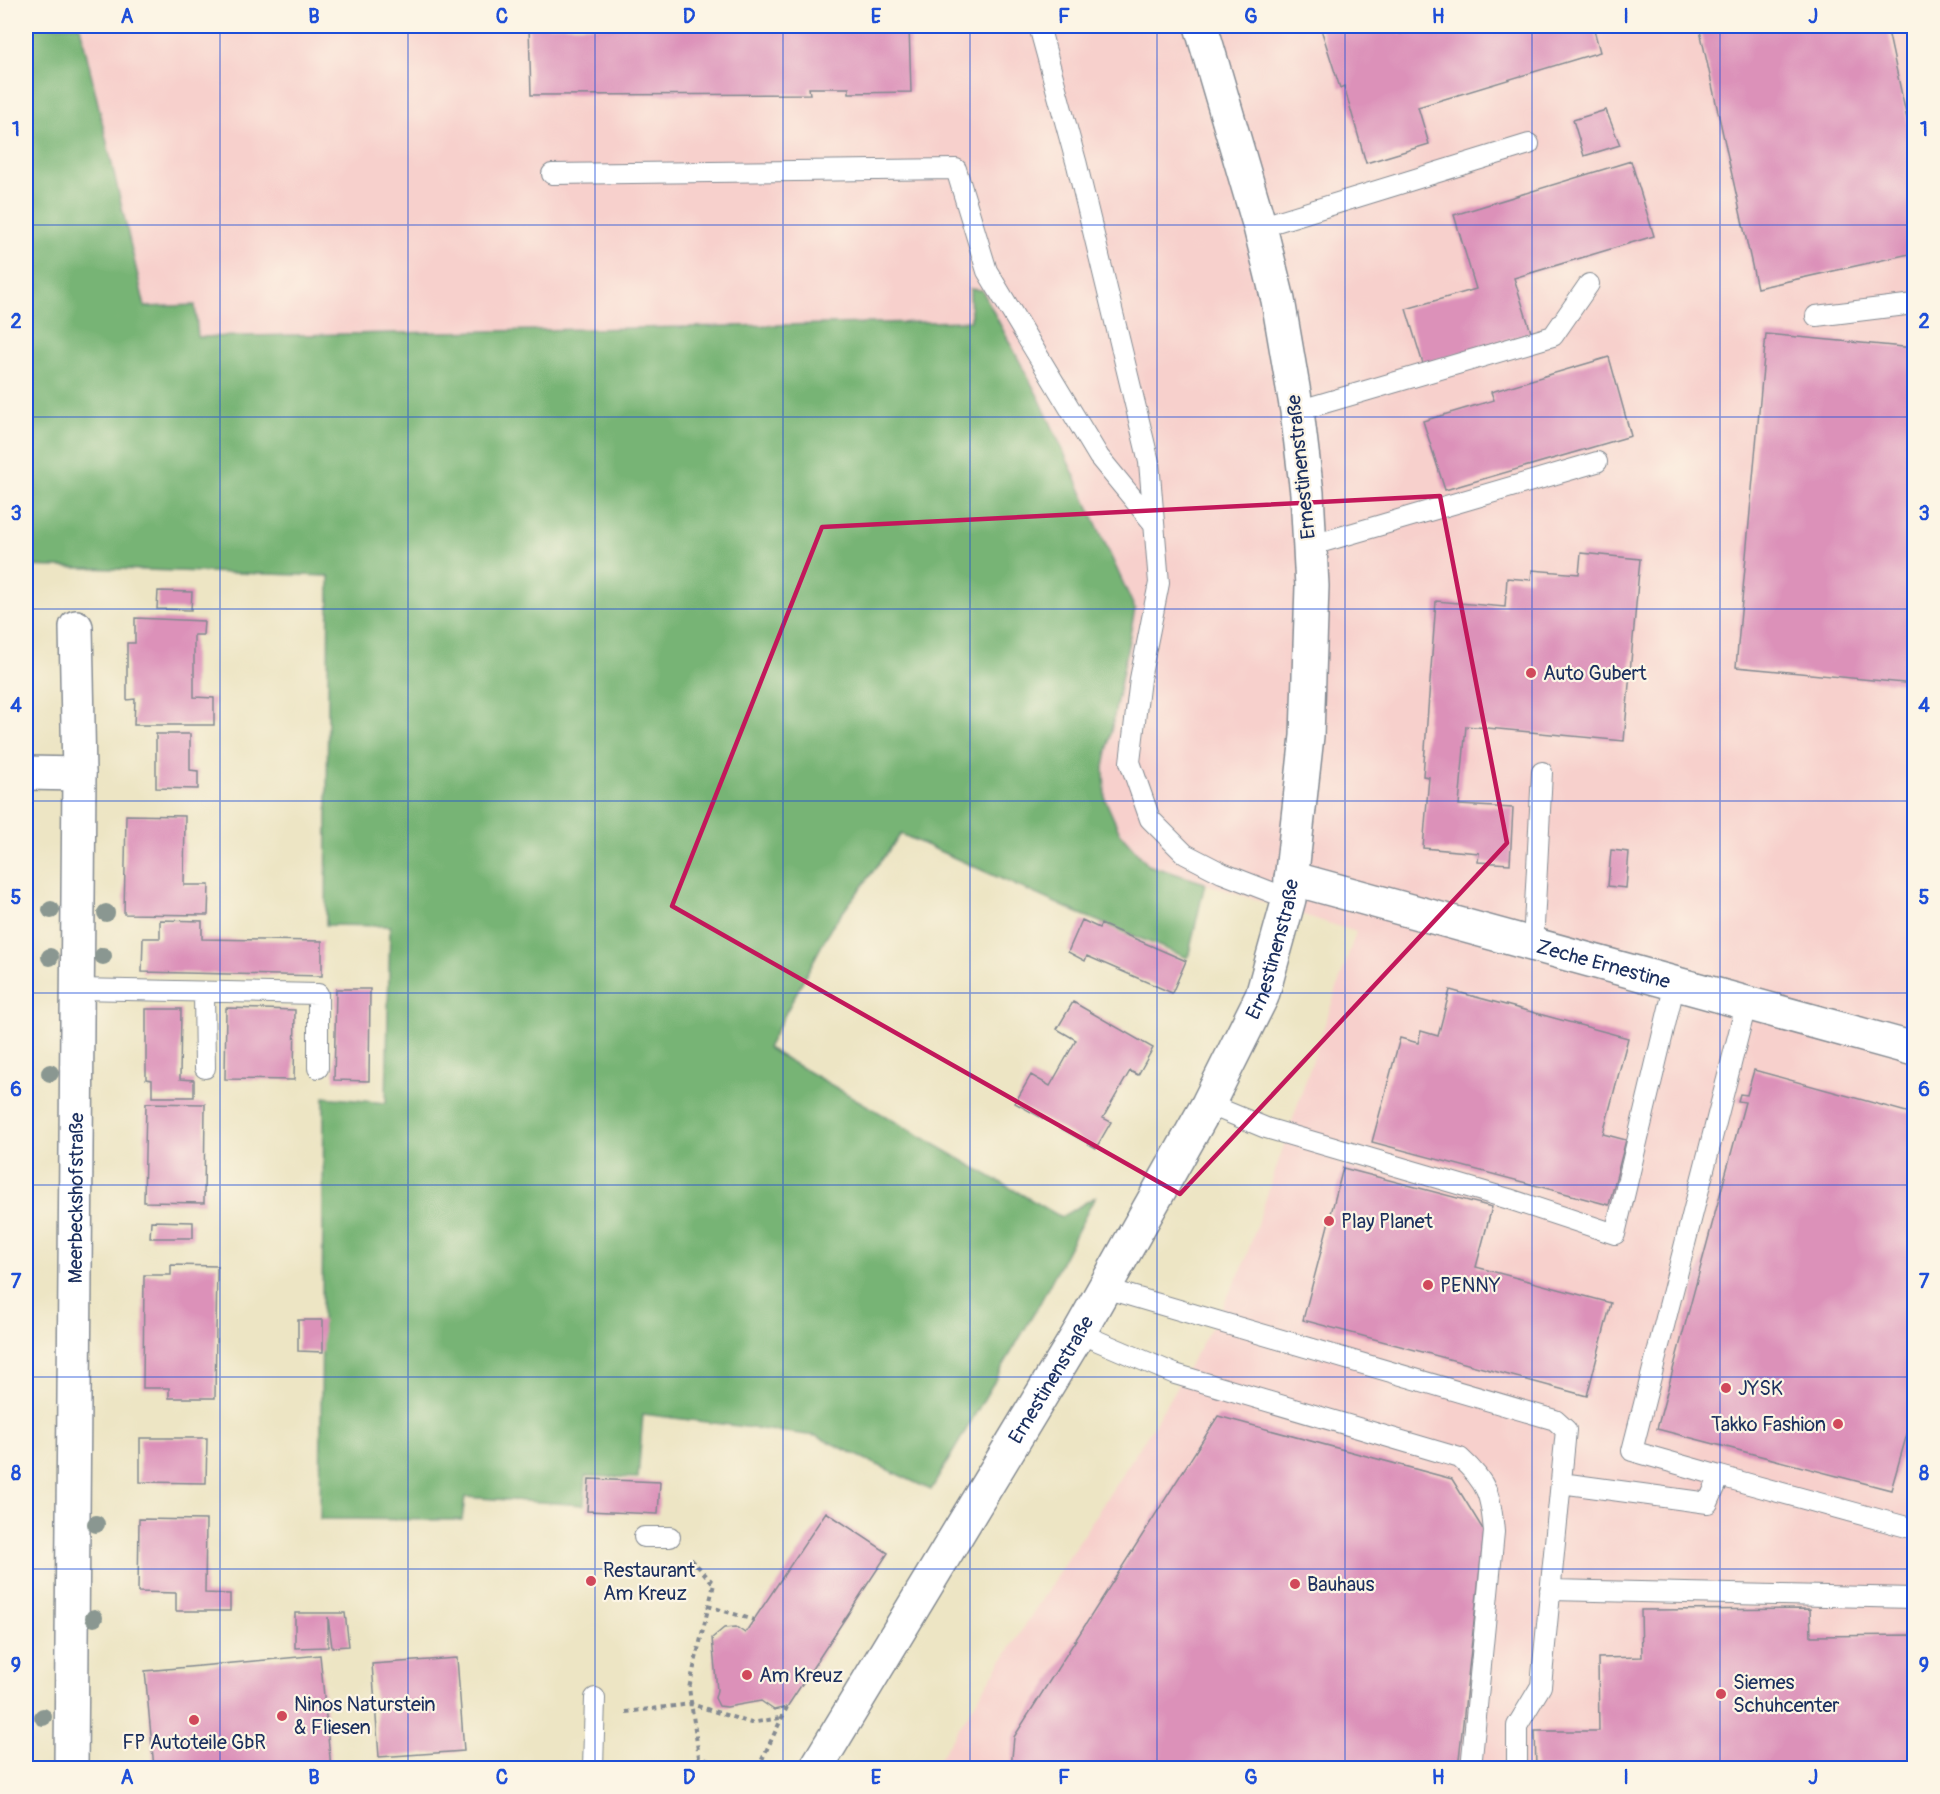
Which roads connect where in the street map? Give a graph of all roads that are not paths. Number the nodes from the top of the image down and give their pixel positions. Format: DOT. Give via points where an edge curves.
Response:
graph roads {
  1 [pos="1039,26"];
  2 [pos="1201,26"];
  3 [pos="1529,144"];
  4 [pos="552,174"];
  5 [pos="1260,227"];
  6 [pos="1590,284"];
  7 [pos="1914,304"];
  8 [pos="1816,316"];
  9 [pos="1297,411"];
  10 [pos="1597,462"];
  11 [pos="1154,525"];
  12 [pos="1309,546"];
  13 [pos="76,627"];
  14 [pos="1542,772"];
  15 [pos="26,774"];
  16 [pos="79,774"];
  17 [pos="1290,888"];
  18 [pos="1533,944"];
  19 [pos="1675,984"];
  20 [pos="77,989"];
  21 [pos="204,992"];
  22 [pos="1747,1001"];
  23 [pos="1914,1049"];
  24 [pos="205,1068"];
  25 [pos="318,1068"];
  26 [pos="1208,1104"];
  27 [pos="1104,1288"];
  28 [pos="1079,1333"];
  29 [pos="1720,1476"];
  30 [pos="1560,1483"];
  31 [pos="1914,1529"];
  32 [pos="644,1537"];
  33 [pos="670,1537"];
  34 [pos="1550,1590"];
  35 [pos="1914,1598"];
  36 [pos="595,1707"];
  37 [pos="71,1768"];
  38 [pos="593,1768"];
  39 [pos="816,1768"];
  40 [pos="1471,1768"];
  41 [pos="1517,1768"];
  1 -- 11 [label="lane" via="1149,462"];
  2 -- 5 [label="main road, Ernestinenstraße"];
  3 -- 5 [label="lane"];
  4 -- 11 [label="lane" via="956,169 987,271 1099,457"];
  5 -- 9 [label="main road, Ernestinenstraße" via="1278,300"];
  6 -- 9 [label="lane" via="1553,336"];
  7 -- 8 [label="lane"];
  9 -- 12 [label="main road, Ernestinenstraße"];
  10 -- 12 [label="lane"];
  11 -- 17 [label="lane" via="1159,583 1140,679 1130,762 1150,819 1185,854 1222,873"];
  12 -- 17 [label="main road, Ernestinenstraße" via="1312,586 1307,736"];
  13 -- 16 [label="main road, Meerbeckshofstraße"];
  14 -- 18 [label="lane"];
  15 -- 16 [label="main road"];
  16 -- 20 [label="main road, Meerbeckshofstraße"];
  17 -- 18 [label="main road, Zeche Ernestine"];
  17 -- 26 [label="main road, Ernestinenstraße" via="1262,996"];
  18 -- 19 [label="main road, Zeche Ernestine"];
  19 -- 22 [label="main road, Zeche Ernestine"];
  19 -- 26 [label="lane" via="1616,1234 1509,1198 1266,1128"];
  20 -- 21 [label="lane"];
  20 -- 37 [label="main road, Meerbeckshofstraße"];
  21 -- 24 [label="lane"];
  21 -- 25 [label="lane" via="318,994"];
  22 -- 23 [label="main road, Zeche Ernestine"];
  22 -- 29 [label="lane" via="1632,1451"];
  26 -- 27 [label="main road, Ernestinenstraße"];
  27 -- 28 [label="main road, Ernestinenstraße"];
  27 -- 30 [label="lane" via="1555,1420 1566,1430"];
  28 -- 39 [label="main road, Ernestinenstraße"];
  28 -- 40 [label="lane" via="1175,1374 1460,1458 1479,1475 1491,1498 1494,1532"];
  29 -- 30 [label="lane" via="1708,1503"];
  29 -- 31 [label="lane"];
  30 -- 34 [label="lane"];
  32 -- 33 [label="lane"];
  34 -- 35 [label="lane"];
  34 -- 41 [label="lane" via="1541,1686 1517,1726"];
  36 -- 38 [label="lane"];
}
